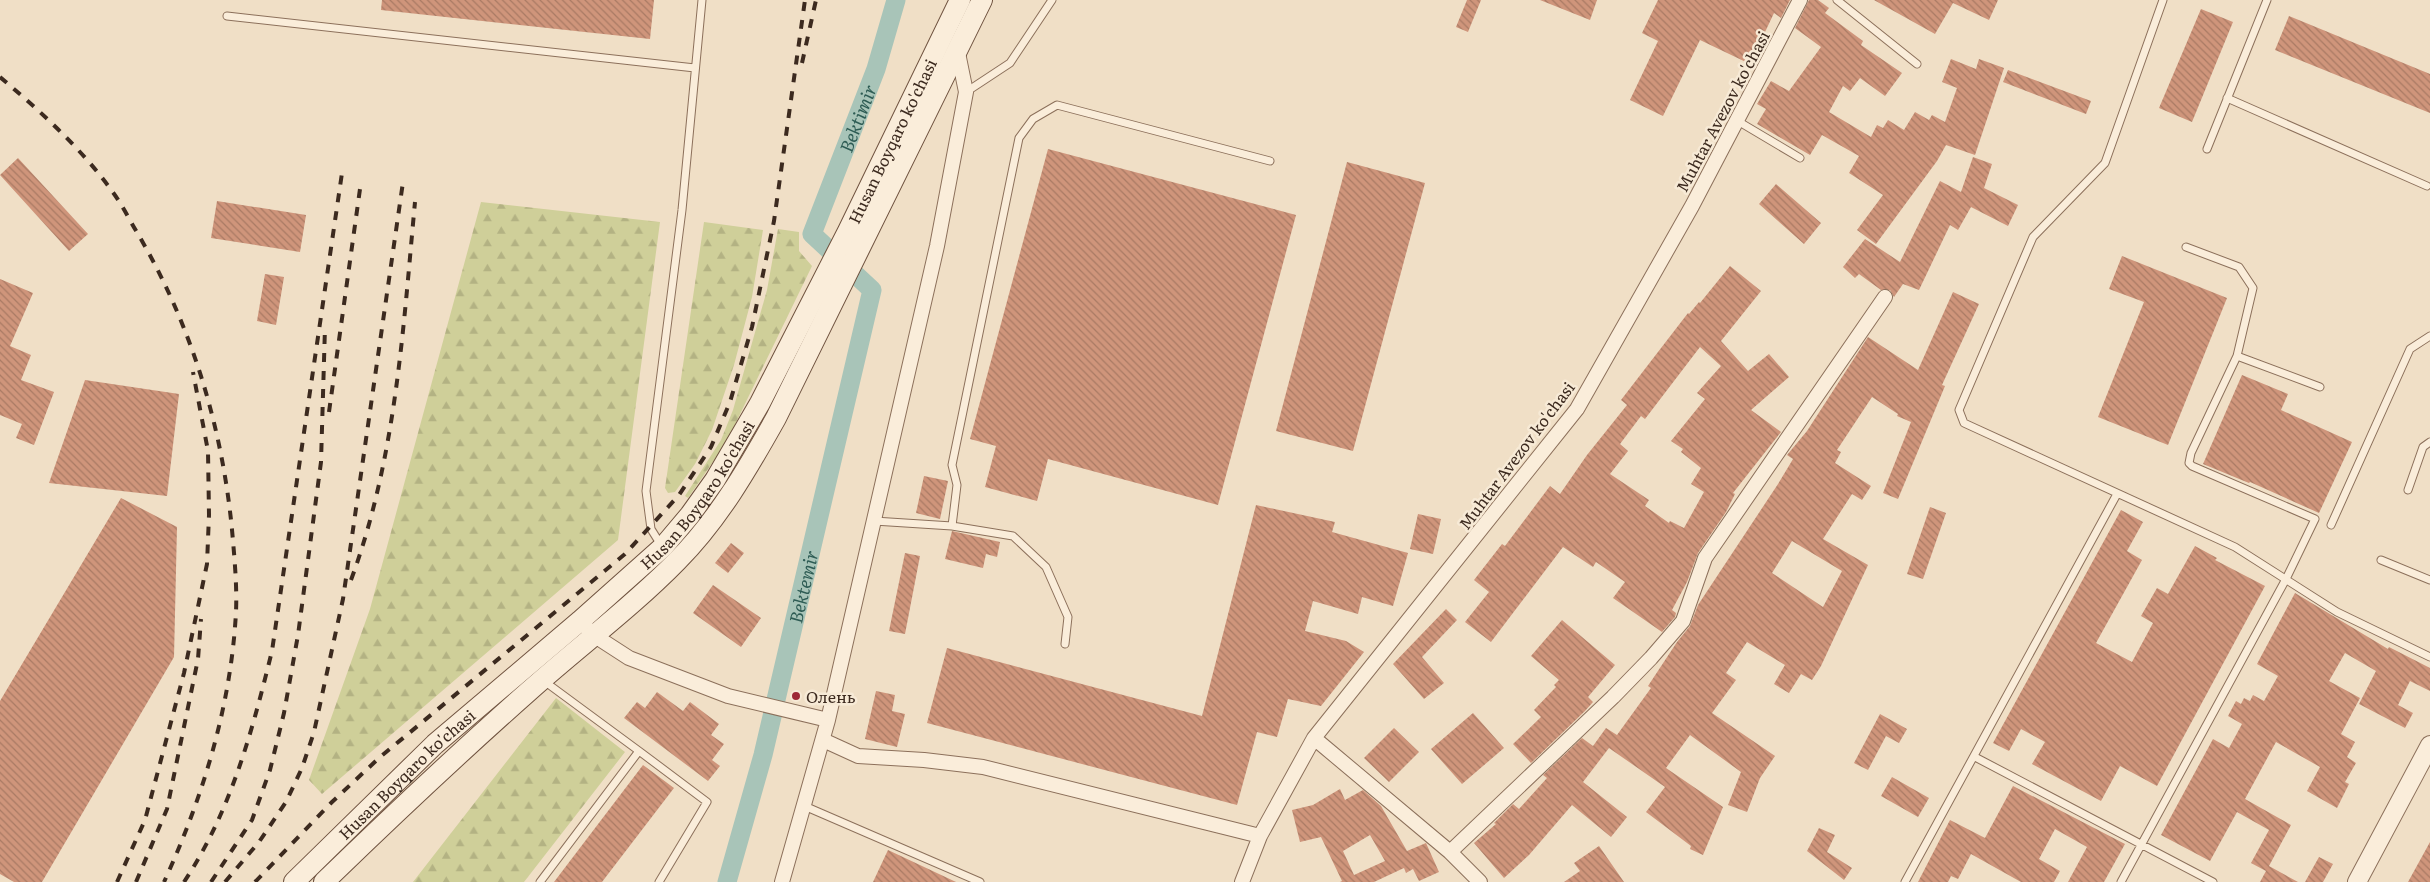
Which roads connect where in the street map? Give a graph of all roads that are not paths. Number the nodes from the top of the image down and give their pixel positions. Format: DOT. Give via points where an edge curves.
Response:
graph roads {
  1 [pos="702,0"];
  2 [pos="960,0"];
  3 [pos="982,0"];
  4 [pos="1052,0"];
  5 [pos="1800,0"];
  6 [pos="1837,0"];
  7 [pos="2163,0"];
  8 [pos="2267,0"];
  9 [pos="227,16"];
  10 [pos="957,48"];
  11 [pos="1917,64"];
  12 [pos="695,68"];
  13 [pos="966,92"];
  14 [pos="2227,98"];
  15 [pos="1736,120"];
  16 [pos="2207,149"];
  17 [pos="1800,158"];
  18 [pos="1270,161"];
  19 [pos="2428,186"];
  20 [pos="856,235"];
  21 [pos="2186,247"];
  22 [pos="1885,297"];
  23 [pos="2430,336"];
  24 [pos="2237,356"];
  25 [pos="2320,387"];
  26 [pos="2430,442"];
  27 [pos="2408,490"];
  28 [pos="2117,494"];
  29 [pos="874,521"];
  30 [pos="2331,524"];
  31 [pos="952,526"];
  32 [pos="670,554"];
  33 [pos="2381,560"];
  34 [pos="2286,579"];
  35 [pos="2430,580"];
  36 [pos="580,621"];
  37 [pos="595,636"];
  38 [pos="1065,644"];
  39 [pos="2430,656"];
  40 [pos="542,680"];
  41 [pos="828,720"];
  42 [pos="1314,738"];
  43 [pos="823,740"];
  44 [pos="2430,745"];
  45 [pos="640,751"];
  46 [pos="1975,757"];
  47 [pos="802,805"];
  48 [pos="1260,836"];
  49 [pos="2142,844"];
  50 [pos="1450,852"];
  51 [pos="294,882"];
  52 [pos="324,882"];
  53 [pos="540,882"];
  54 [pos="659,882"];
  55 [pos="782,882"];
  56 [pos="980,882"];
  57 [pos="1242,882"];
  58 [pos="1480,882"];
  59 [pos="1904,882"];
  60 [pos="2121,882"];
  61 [pos="2213,882"];
  62 [pos="2357,882"];
  1 -- 12 [label="lane"];
  2 -- 20 [label="main road, Husan Boyqaro ko'chasi"];
  3 -- 10 [label="main road, Husan Boyqaro ko'chasi"];
  4 -- 13 [label="lane" via="1010,63"];
  5 -- 15 [label="street, Muhtar Avezov ko'chasi"];
  6 -- 11 [label="lane"];
  7 -- 28 [label="lane" via="2105,163 2033,237 1959,410 1964,423"];
  8 -- 14 [label="lane"];
  9 -- 12 [label="lane"];
  10 -- 13 [label="street"];
  10 -- 20 [label="main road, Husan Boyqaro ko'chasi"];
  12 -- 32 [label="lane" via="682,210 646,491 651,528"];
  13 -- 29 [label="street" via="937,246"];
  14 -- 16 [label="lane"];
  14 -- 19 [label="lane"];
  15 -- 17 [label="lane"];
  15 -- 42 [label="street, Muhtar Avezov ko'chasi" via="1692,206 1578,409"];
  18 -- 31 [label="lane" via="1057,105 1033,119 1019,138 952,465 957,485"];
  20 -- 32 [label="main road, Husan Boyqaro ko'chasi" via="825,296 755,456 707,527"];
  21 -- 24 [label="lane" via="2239,267 2253,288"];
  22 -- 50 [label="street" via="1705,558 1683,621 1613,697"];
  23 -- 30 [label="lane" via="2410,349"];
  24 -- 25 [label="lane"];
  24 -- 34 [label="lane" via="2189,463 2315,519"];
  26 -- 27 [label="lane" via="2423,446"];
  28 -- 34 [label="lane" via="2235,547"];
  28 -- 46 [label="lane"];
  29 -- 31 [label="lane"];
  29 -- 41 [label="street"];
  31 -- 38 [label="lane" via="1013,536 1046,567 1068,617"];
  32 -- 36 [label="main road, Husan Boyqaro ko'chasi"];
  32 -- 37 [label="main road, Husan Boyqaro ko'chasi"];
  33 -- 35 [label="lane"];
  34 -- 39 [label="lane" via="2337,612"];
  34 -- 49 [label="lane"];
  36 -- 37 [label="street"];
  36 -- 51 [label="main road, Husan Boyqaro ko'chasi" via="435,744"];
  37 -- 40 [label="main road, Husan Boyqaro ko'chasi"];
  37 -- 41 [label="street" via="629,658 728,696"];
  40 -- 45 [label="lane"];
  40 -- 52 [label="main road, Husan Boyqaro ko'chasi" via="425,784"];
  41 -- 43 [label="street"];
  42 -- 48 [label="street, Muhtar Avezov ko'chasi"];
  42 -- 50 [label="street"];
  43 -- 47 [label="street"];
  43 -- 48 [label="street" via="858,756 983,767"];
  44 -- 62 [label="street"];
  45 -- 53 [label="lane"];
  45 -- 54 [label="lane" via="707,802"];
  46 -- 49 [label="lane"];
  46 -- 59 [label="lane"];
  47 -- 55 [label="street"];
  47 -- 56 [label="lane"];
  48 -- 57 [label="street, Muhtar Avezov ko'chasi"];
  49 -- 60 [label="lane"];
  49 -- 61 [label="lane"];
  50 -- 58 [label="street"];
}
